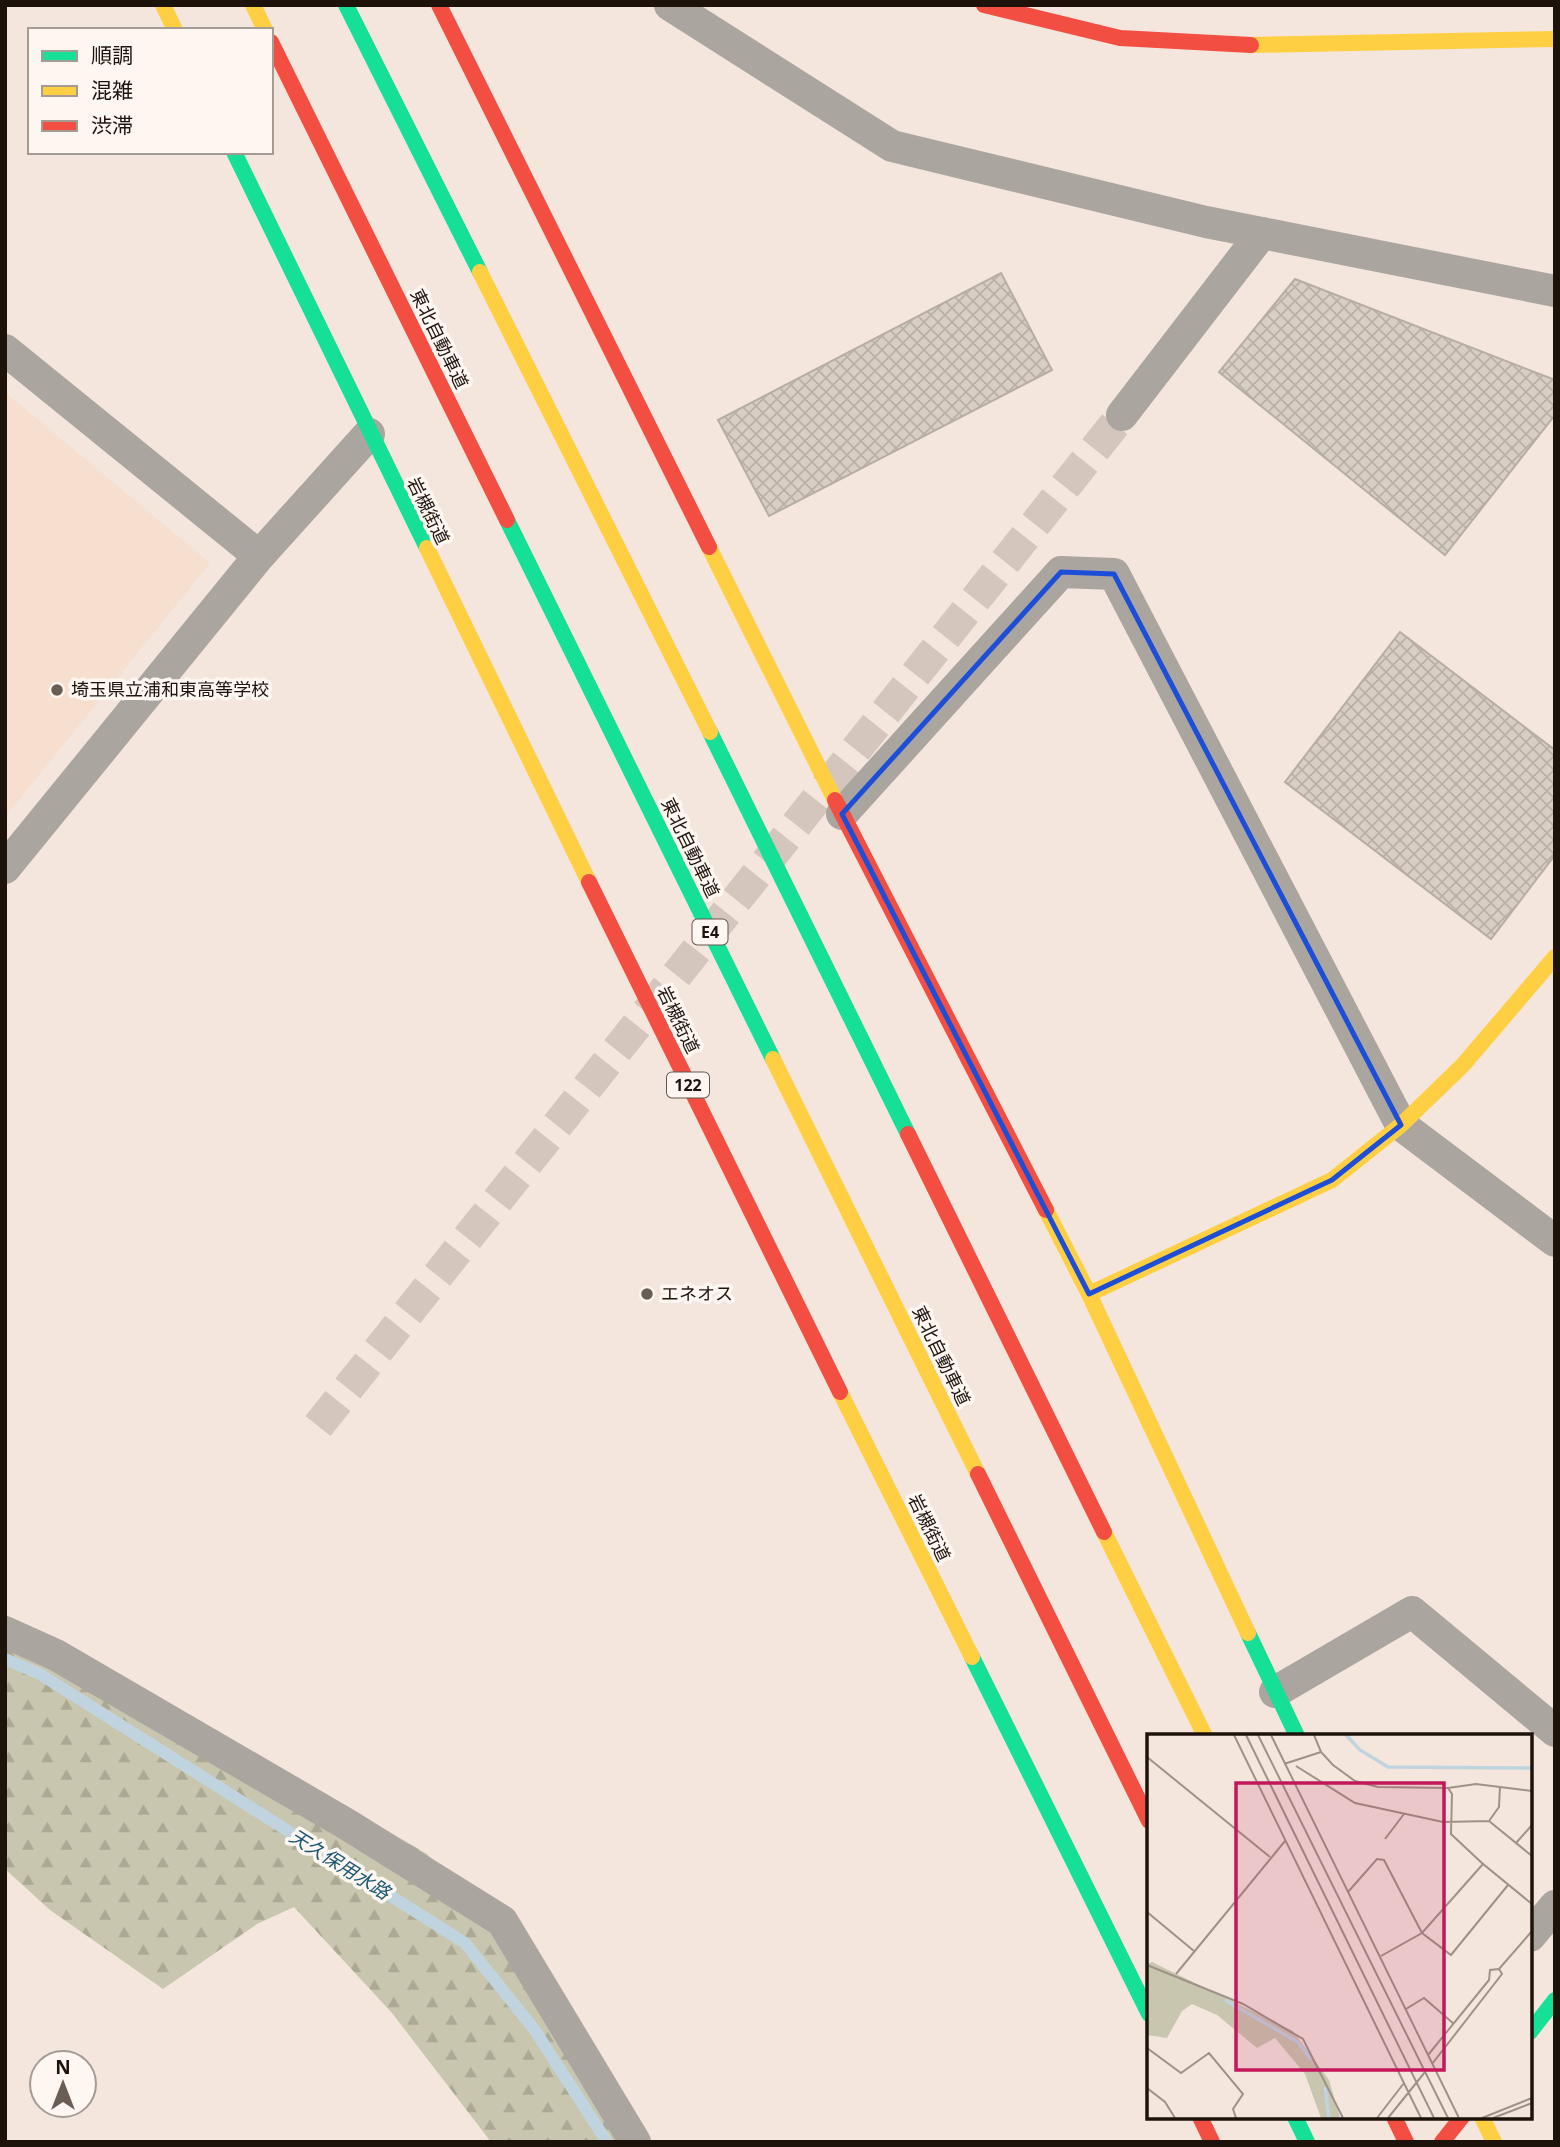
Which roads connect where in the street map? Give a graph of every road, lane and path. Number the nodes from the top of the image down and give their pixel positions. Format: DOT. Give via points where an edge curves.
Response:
graph roads {
  1 [pos="163,5"];
  2 [pos="253,5"];
  3 [pos="346,5"];
  4 [pos="439,5"];
  5 [pos="670,5"];
  6 [pos="984,5"];
  7 [pos="174,28"];
  8 [pos="264,28"];
  9 [pos="1555,39"];
  10 [pos="273,46"];
  11 [pos="235,154"];
  12 [pos="1262,233"];
  13 [pos="1555,291"];
  14 [pos="5,349"];
  15 [pos="1122,415"];
  16 [pos="369,435"];
  17 [pos="259,556"];
  18 [pos="842,814"];
  19 [pos="5,868"];
  20 [pos="1555,957"];
  21 [pos="1401,1125"];
  22 [pos="1555,1241"];
  23 [pos="1089,1294"];
  24 [pos="5,1632"];
  25 [pos="1275,1692"];
  26 [pos="1555,1731"];
  27 [pos="1204,1734"];
  28 [pos="1296,1734"];
  29 [pos="1147,1817"];
  30 [pos="1555,1906"];
  31 [pos="1532,1934"];
  32 [pos="1555,2000"];
  33 [pos="1147,2010"];
  34 [pos="1532,2029"];
  35 [pos="1201,2119"];
  36 [pos="1296,2119"];
  37 [pos="1395,2119"];
  38 [pos="1460,2119"];
  39 [pos="1483,2119"];
  40 [pos="635,2142"];
  41 [pos="1212,2142"];
  42 [pos="1307,2142"];
  43 [pos="1406,2142"];
  44 [pos="1442,2142"];
  45 [pos="1494,2142"];
  1 -- 7 [label="main road"];
  2 -- 8 [label="main road"];
  3 -- 27 [label="main road"];
  4 -- 18 [label="main road"];
  5 -- 12 [label="street" via="892,146"];
  6 -- 9 [label="main road" via="1064,28 1138,40 1263,44"];
  10 -- 29 [label="main road, 東北自動車道 / E4"];
  11 -- 16 [label="main road, 岩槻街道 / 122"];
  12 -- 13 [label="street"];
  12 -- 15 [label="street"];
  14 -- 17 [label="street"];
  16 -- 17 [label="street"];
  16 -- 33 [label="main road, 岩槻街道 / 122"];
  17 -- 19 [label="street"];
  18 -- 21 [label="street" via="1061,572 1114,574"];
  18 -- 23 [label="main road"];
  20 -- 21 [label="main road" via="1462,1065"];
  21 -- 22 [label="street"];
  21 -- 23 [label="main road" via="1332,1180"];
  23 -- 25 [label="main road"];
  24 -- 40 [label="street" via="56,1654 337,1818 502,1921"];
  25 -- 26 [label="street" via="1412,1612"];
  25 -- 28 [label="main road"];
  30 -- 31 [label="street"];
  32 -- 34 [label="main road"];
  35 -- 41 [label="main road"];
  36 -- 42 [label="main road"];
  37 -- 43 [label="main road"];
  38 -- 44 [label="main road"];
  39 -- 45 [label="main road"];
}
